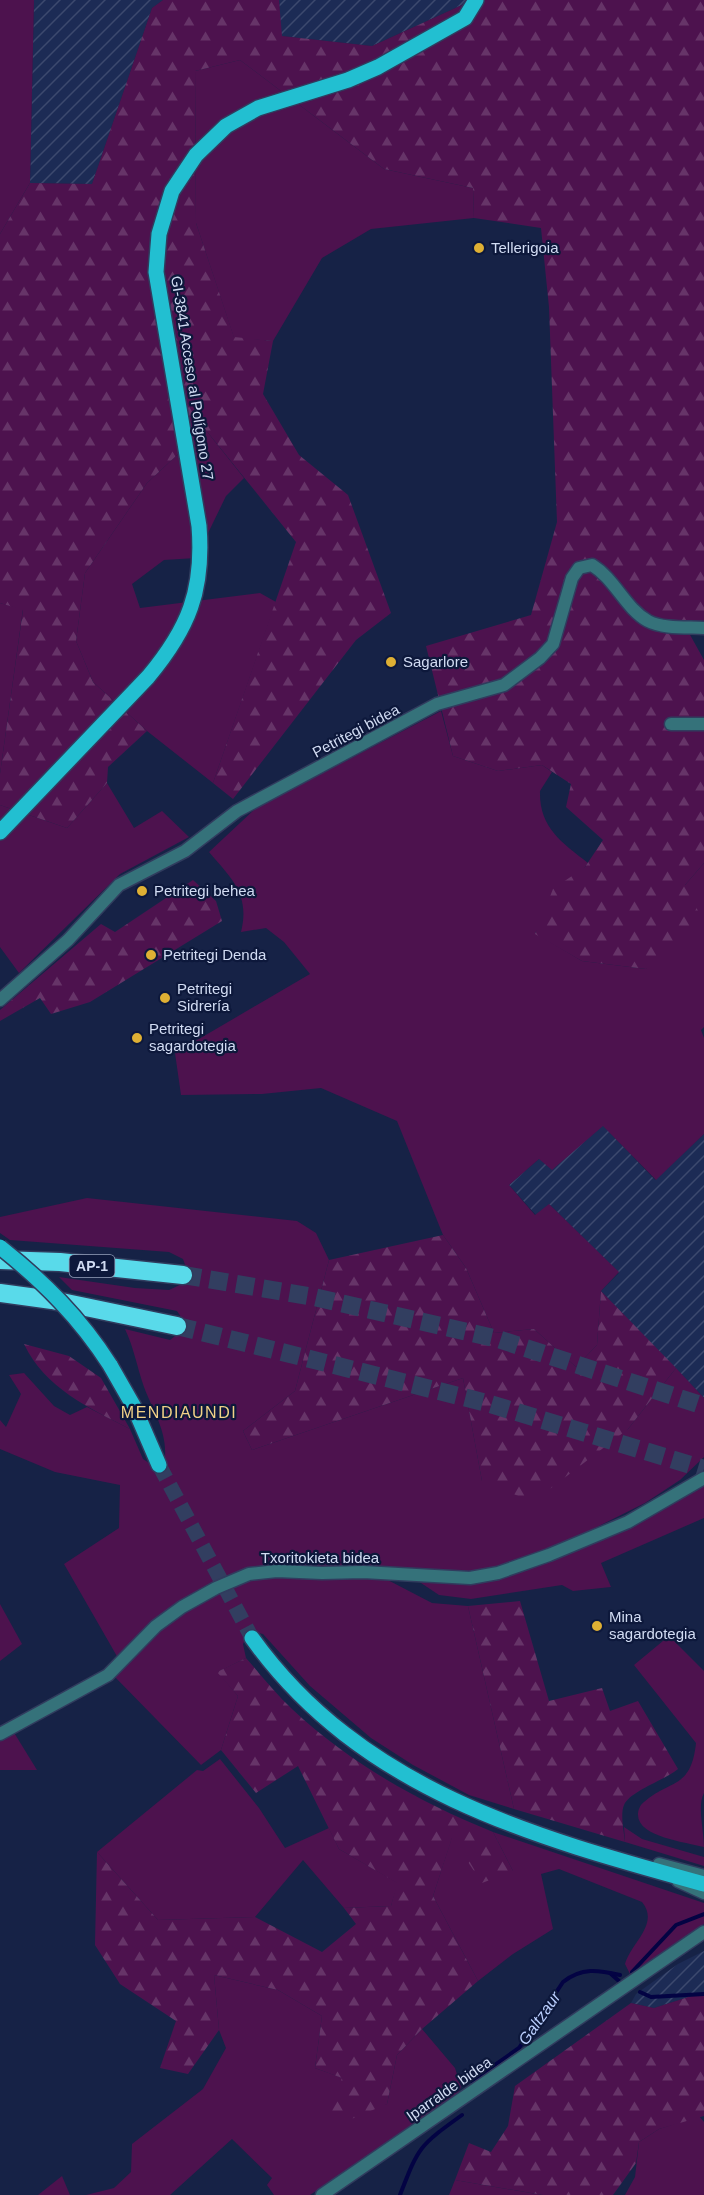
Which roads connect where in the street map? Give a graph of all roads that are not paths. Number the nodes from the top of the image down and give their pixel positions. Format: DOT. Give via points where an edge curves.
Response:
graph roads {
  1 [pos="476,0"];
  2 [pos="704,628"];
  3 [pos="670,724"];
  4 [pos="704,724"];
  5 [pos="0,832"];
  6 [pos="0,1000"];
  7 [pos="0,1247"];
  8 [pos="0,1260"];
  9 [pos="183,1275"];
  10 [pos="0,1293"];
  11 [pos="177,1326"];
  12 [pos="159,1465"];
  13 [pos="704,1478"];
  14 [pos="252,1638"];
  15 [pos="0,1734"];
  16 [pos="562,1842"];
  17 [pos="664,1873"];
  18 [pos="704,1876"];
  19 [pos="704,1884"];
  20 [pos="704,1893"];
  21 [pos="703,1935"];
  22 [pos="322,2195"];
  1 -- 5 [label="main road, GI-3841 Acceso al Polígono 27" via="465,18 378,67 258,108 226,126 196,155 172,191 159,234 156,272 199,526 201,564 193,604 184,628 148,677"];
  2 -- 6 [label="street, Petritegi bidea" via="648,621 605,573 592,565 579,568 572,578 553,644 513,679 437,704 237,811 185,851 119,885 68,940"];
  3 -- 4 [label="street"];
  7 -- 12 [label="main road, bridge" via="64,1302 89,1332 134,1407"];
  8 -- 9 [label="highway, AP-1"];
  10 -- 11 [label="highway"];
  13 -- 15 [label="street, Txoritokieta bidea" via="628,1521 549,1556 498,1573 470,1578 278,1571 249,1574 182,1607 156,1626 108,1675"];
  14 -- 16 [label="main road" via="281,1674 318,1709 386,1762 454,1802"];
  16 -- 17 [label="main road"];
  16 -- 18 [label="street"];
  17 -- 19 [label="main road"];
  17 -- 20 [label="street"];
  21 -- 22 [label="street, Iparralde bidea"];
}
